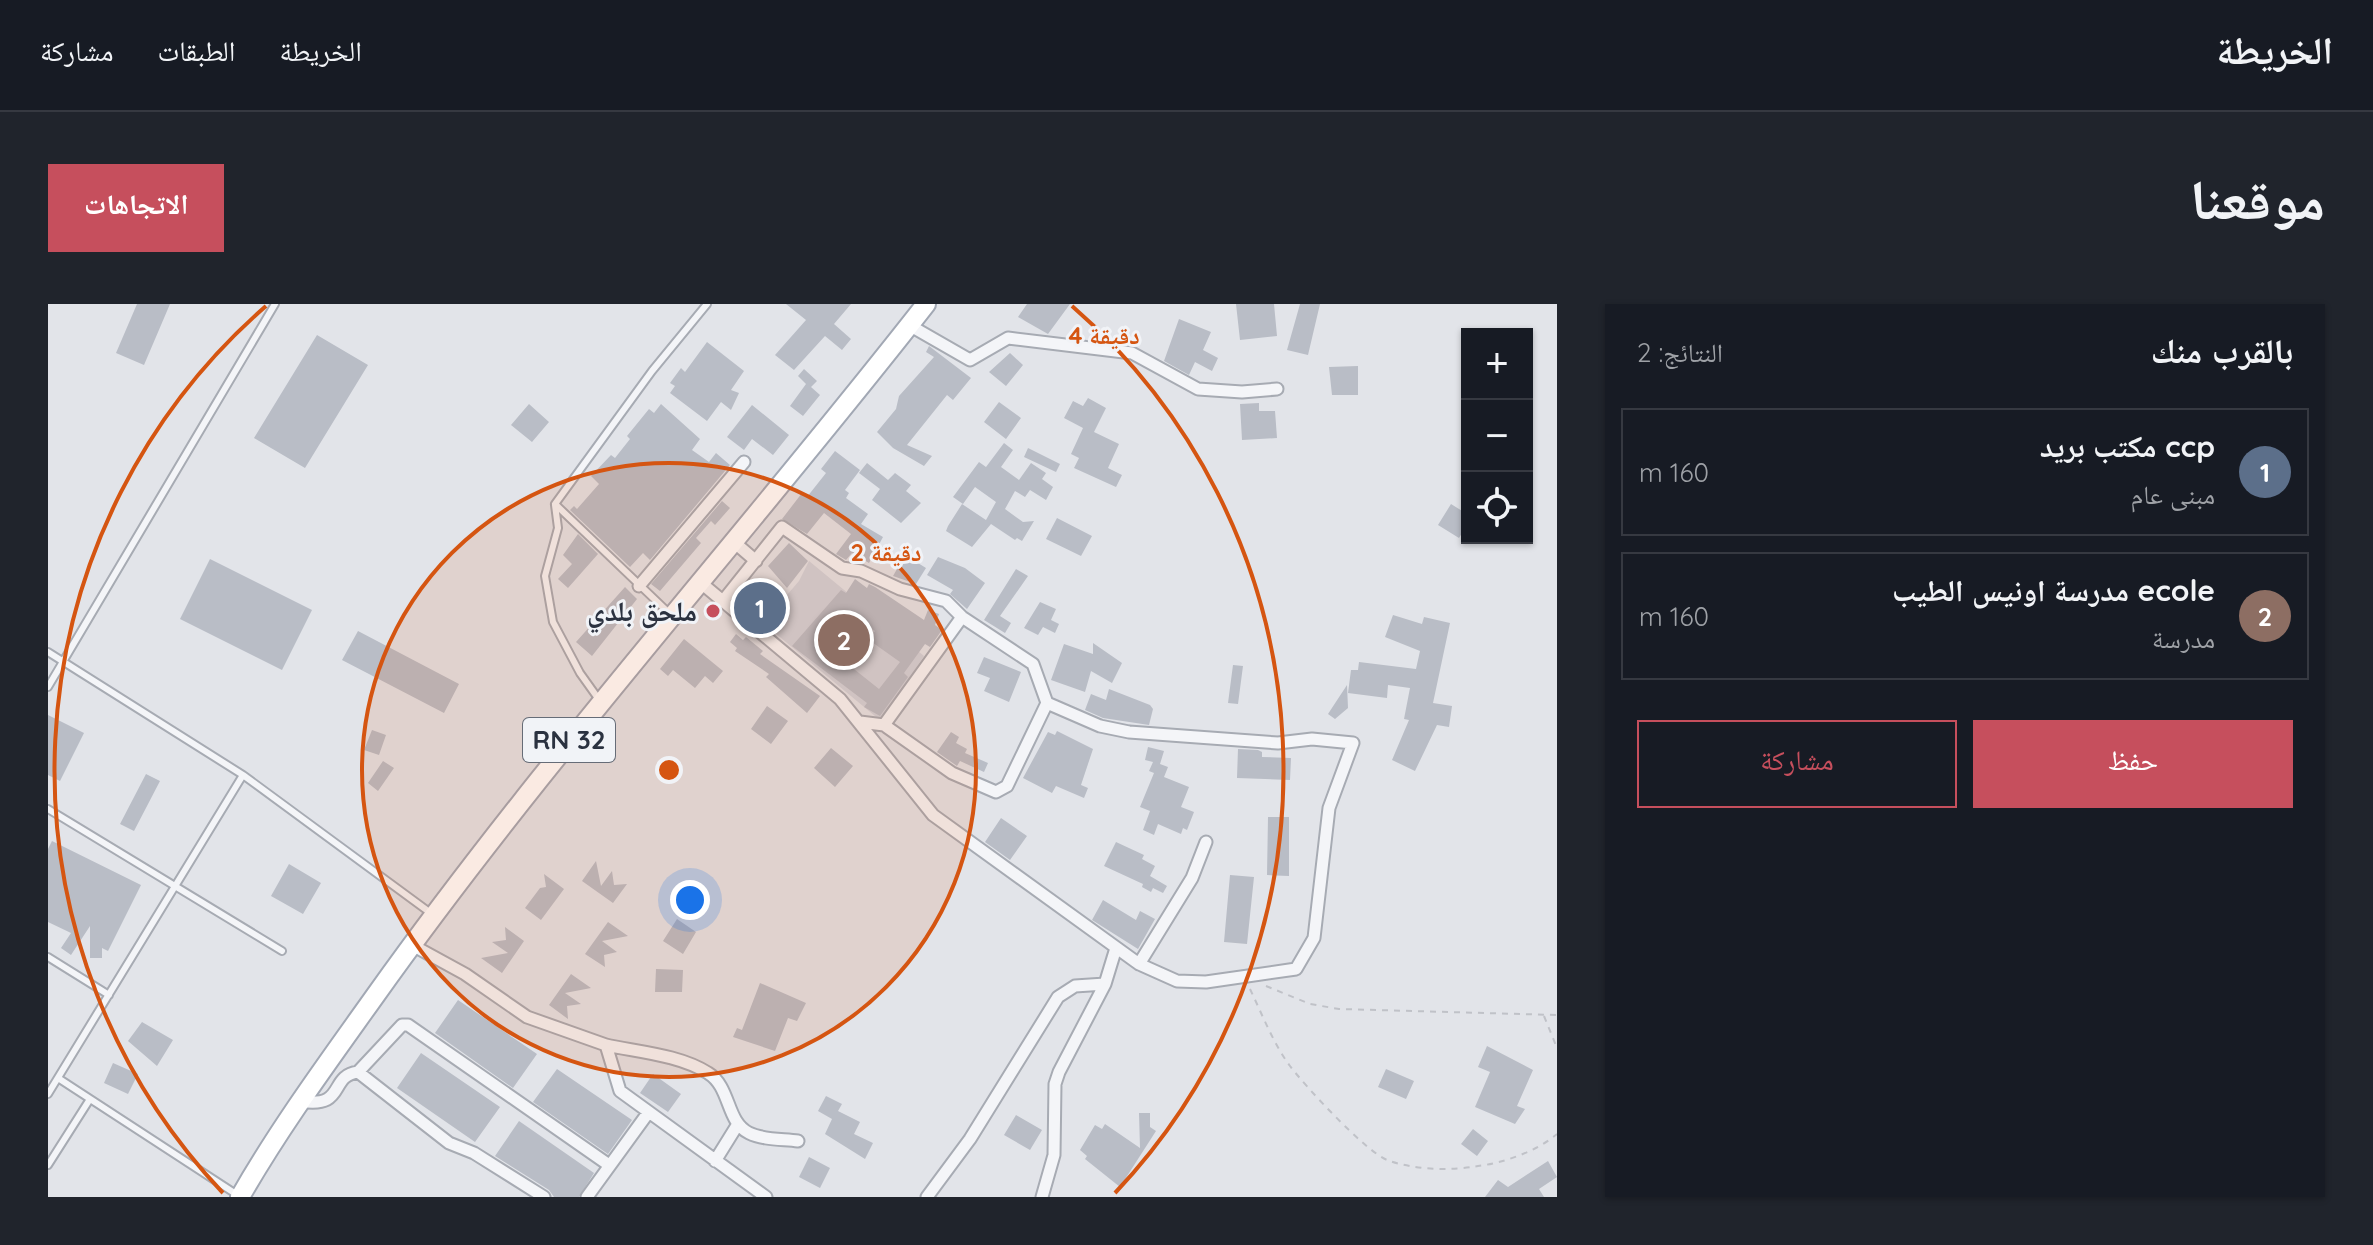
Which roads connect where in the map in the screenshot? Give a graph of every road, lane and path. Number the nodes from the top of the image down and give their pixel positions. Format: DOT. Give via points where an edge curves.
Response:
graph roads {
  1 [pos="275,304"];
  2 [pos="707,304"];
  3 [pos="926,304"];
  4 [pos="909,325"];
  5 [pos="1277,389"];
  6 [pos="744,462"];
  7 [pos="555,504"];
  8 [pos="734,542"];
  9 [pos="756,561"];
  10 [pos="700,582"];
  11 [pos="639,586"];
  12 [pos="723,601"];
  13 [pos="671,615"];
  14 [pos="962,617"];
  15 [pos="48,652"];
  16 [pos="64,662"];
  17 [pos="48,687"];
  18 [pos="600,701"];
  19 [pos="1047,703"];
  20 [pos="860,722"];
  21 [pos="884,725"];
  22 [pos="243,775"];
  23 [pos="49,812"];
  24 [pos="1206,842"];
  25 [pos="175,888"];
  26 [pos="432,914"];
  27 [pos="412,945"];
  28 [pos="1116,948"];
  29 [pos="282,951"];
  30 [pos="48,957"];
  31 [pos="1139,964"];
  32 [pos="1244,977"];
  33 [pos="1105,984"];
  34 [pos="109,995"];
  35 [pos="1557,1015"];
  36 [pos="1544,1016"];
  37 [pos="606,1045"];
  38 [pos="1557,1048"];
  39 [pos="358,1072"];
  40 [pos="58,1078"];
  41 [pos="48,1094"];
  42 [pos="90,1099"];
  43 [pos="300,1101"];
  44 [pos="648,1113"];
  45 [pos="738,1124"];
  46 [pos="1557,1134"];
  47 [pos="798,1141"];
  48 [pos="715,1161"];
  49 [pos="48,1165"];
  50 [pos="609,1165"];
  51 [pos="240,1197"];
  52 [pos="544,1197"];
  53 [pos="587,1197"];
  54 [pos="766,1197"];
  55 [pos="927,1197"];
  56 [pos="1042,1197"];
  1 -- 16 [label="lane"];
  2 -- 7 [label="lane"];
  3 -- 4 [label="main road, RN 32"];
  4 -- 5 [label="street" via="970,360 1008,338 1132,353 1198,389"];
  4 -- 8 [label="main road, RN 32"];
  6 -- 11 [label="street"];
  7 -- 11 [label="lane"];
  7 -- 18 [label="lane" via="558,528 545,576 553,622"];
  8 -- 9 [label="street"];
  8 -- 10 [label="main road, RN 32"];
  9 -- 12 [label="street"];
  9 -- 14 [label="street" via="782,527 842,568 946,601"];
  10 -- 12 [label="street"];
  10 -- 13 [label="main road, RN 32"];
  11 -- 13 [label="lane"];
  12 -- 20 [label="street"];
  13 -- 18 [label="main road, RN 32"];
  14 -- 19 [label="street" via="1033,664"];
  14 -- 21 [label="street"];
  15 -- 16 [label="lane"];
  16 -- 17 [label="lane"];
  16 -- 22 [label="lane"];
  18 -- 26 [label="main road, RN 32"];
  19 -- 21 [label="street" via="1007,786 996,792 952,773"];
  19 -- 32 [label="street" via="1100,726 1129,732 1353,743 1329,808 1314,938 1296,969"];
  20 -- 21 [label="street"];
  20 -- 28 [label="street" via="933,815"];
  22 -- 25 [label="lane"];
  22 -- 26 [label="lane"];
  23 -- 25 [label="lane"];
  24 -- 31 [label="street" via="1192,878"];
  25 -- 29 [label="lane"];
  25 -- 34 [label="lane"];
  26 -- 27 [label="main road, RN 32"];
  27 -- 37 [label="street" via="527,1017"];
  27 -- 43 [label="main road, RN 32"];
  28 -- 31 [label="street"];
  28 -- 33 [label="street"];
  30 -- 34 [label="lane"];
  31 -- 32 [label="street" via="1177,981"];
  32 -- 36 [label="path" via="1310,1004 1339,1009"];
  32 -- 46 [label="path" via="1289,1065 1384,1159 1457,1170 1492,1164"];
  33 -- 55 [label="street" via="1075,986 1058,997 970,1139"];
  33 -- 56 [label="street" via="1059,1072 1054,1155"];
  34 -- 40 [label="lane"];
  35 -- 36 [label="path"];
  36 -- 38 [label="path"];
  37 -- 44 [label="street" via="620,1091"];
  37 -- 45 [label="street" via="686,1062 709,1073 723,1086"];
  39 -- 43 [label="street" via="351,1073 328,1101"];
  39 -- 50 [label="street" via="402,1025 408,1025"];
  39 -- 52 [label="street" via="449,1143"];
  40 -- 41 [label="lane"];
  40 -- 42 [label="lane"];
  42 -- 49 [label="lane"];
  42 -- 51 [label="lane"];
  43 -- 51 [label="main road, RN 32"];
  44 -- 48 [label="street"];
  44 -- 50 [label="street"];
  45 -- 47 [label="street" via="758,1136"];
  45 -- 48 [label="street"];
  48 -- 54 [label="street"];
  50 -- 53 [label="street"];
}
